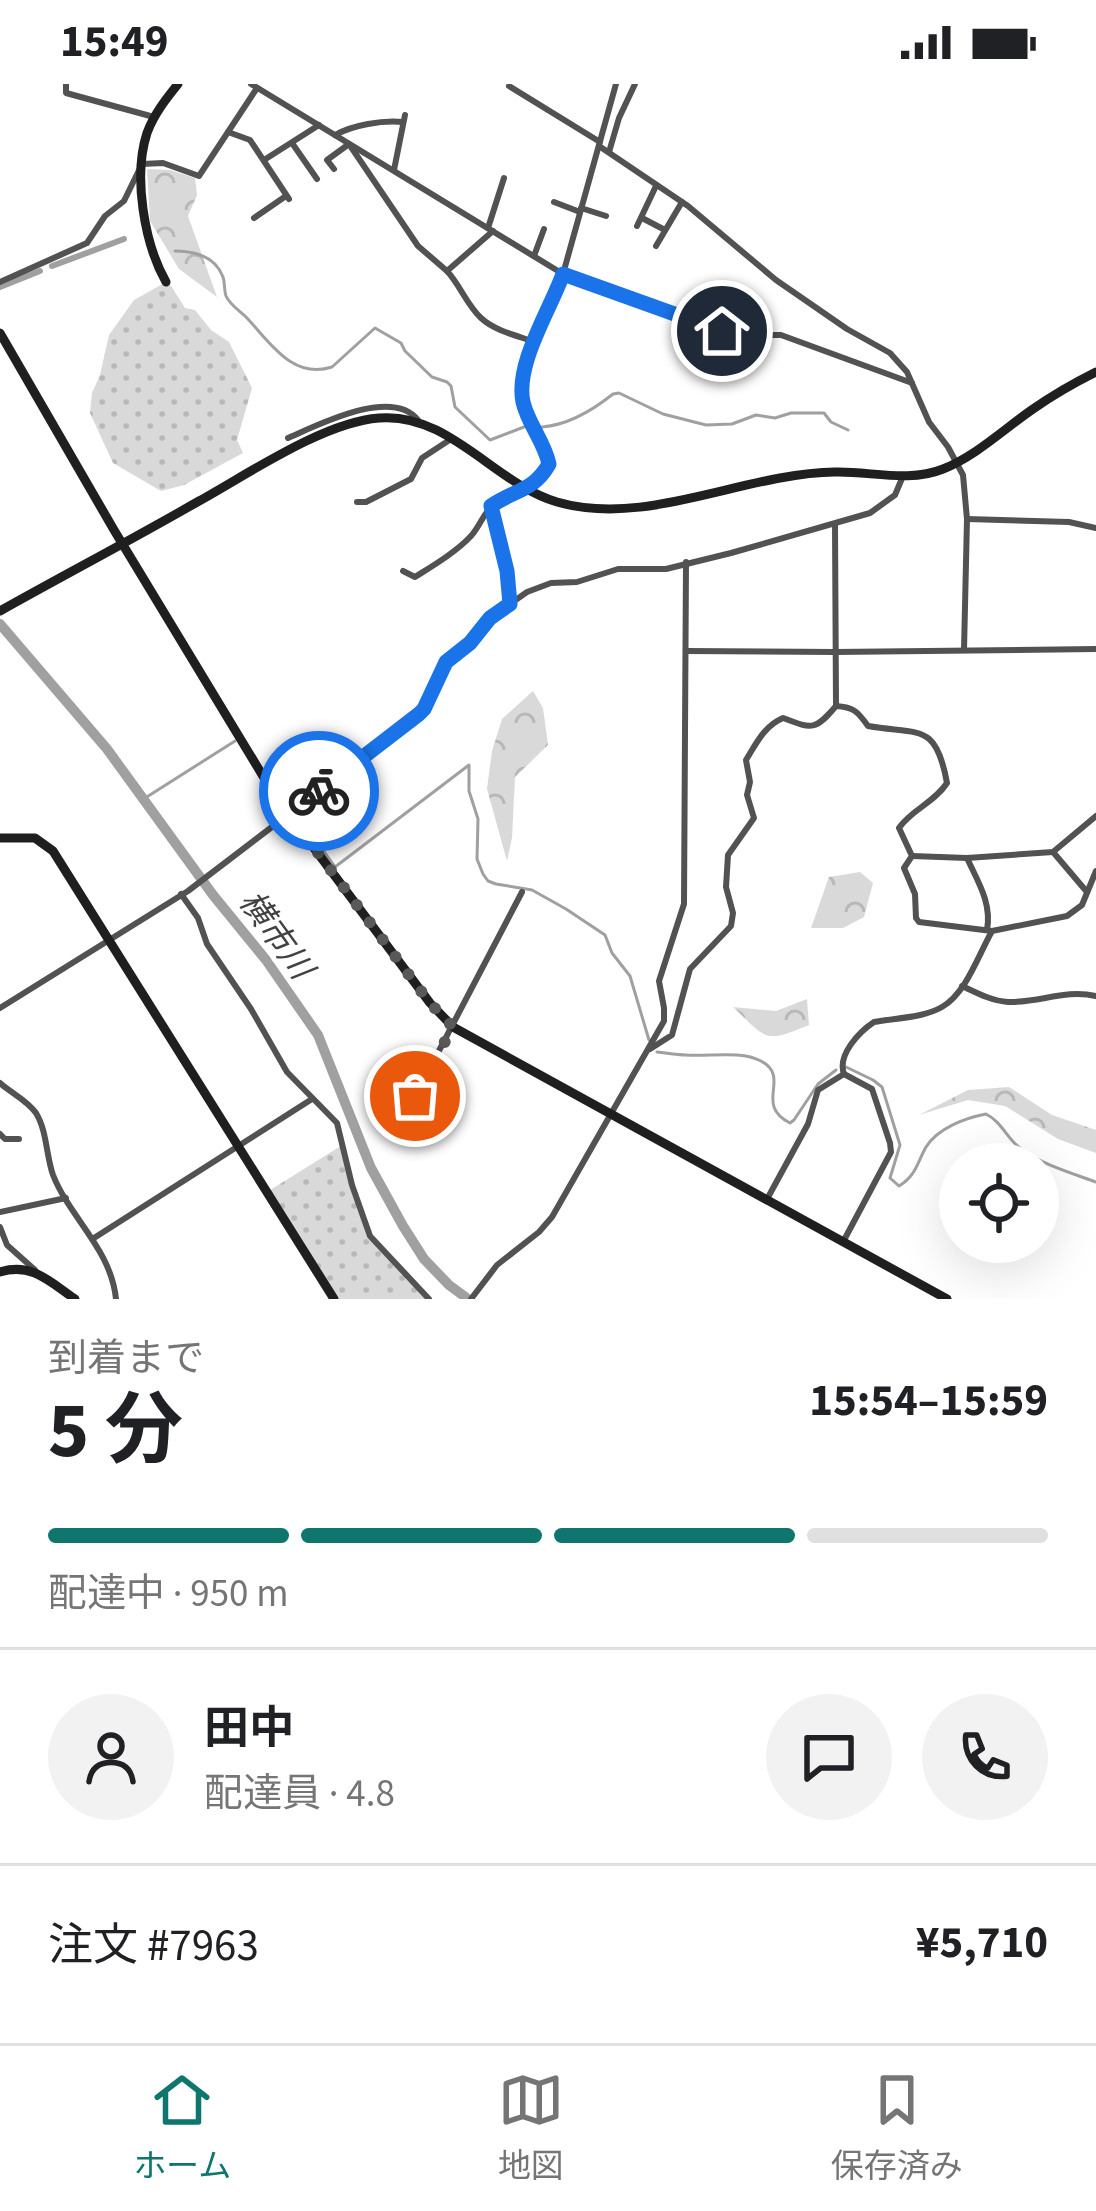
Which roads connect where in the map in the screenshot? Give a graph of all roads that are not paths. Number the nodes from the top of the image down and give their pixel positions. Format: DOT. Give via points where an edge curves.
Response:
graph roads {
  1 [pos="67,84"];
  2 [pos="178,84"];
  3 [pos="616,84"];
  4 [pos="634,84"];
  5 [pos="254,86"];
  6 [pos="508,86"];
  7 [pos="154,117"];
  8 [pos="319,125"];
  9 [pos="228,132"];
  10 [pos="335,135"];
  11 [pos="292,143"];
  12 [pos="349,144"];
  13 [pos="599,144"];
  14 [pos="610,152"];
  15 [pos="264,160"];
  16 [pos="142,164"];
  17 [pos="334,169"];
  18 [pos="394,170"];
  19 [pos="317,178"];
  20 [pos="504,178"];
  21 [pos="656,185"];
  22 [pos="554,202"];
  23 [pos="682,202"];
  24 [pos="580,210"];
  25 [pos="606,216"];
  26 [pos="254,218"];
  27 [pos="544,229"];
  28 [pos="491,230"];
  29 [pos="665,230"];
  30 [pos="656,246"];
  31 [pos="534,256"];
  32 [pos="447,271"];
  33 [pos="563,274"];
  34 [pos="0,282"];
  35 [pos="166,282"];
  36 [pos="0,333"];
  37 [pos="535,342"];
  38 [pos="1096,372"];
  39 [pos="912,383"];
  40 [pos="420,423"];
  41 [pos="289,437"];
  42 [pos="451,439"];
  43 [pos="957,463"];
  44 [pos="903,476"];
  45 [pos="527,489"];
  46 [pos="357,502"];
  47 [pos="491,506"];
  48 [pos="967,519"];
  49 [pos="835,523"];
  50 [pos="1096,528"];
  51 [pos="123,544"];
  52 [pos="686,562"];
  53 [pos="404,571"];
  54 [pos="510,604"];
  55 [pos="0,611"];
  56 [pos="1096,649"];
  57 [pos="964,650"];
  58 [pos="686,651"];
  59 [pos="835,652"];
  60 [pos="836,706"];
  61 [pos="289,814"];
  62 [pos="1096,816"];
  63 [pos="0,838"];
  64 [pos="1053,852"];
  65 [pos="912,856"];
  66 [pos="967,858"];
  67 [pos="1096,871"];
  68 [pos="184,892"];
  69 [pos="522,892"];
  70 [pos="1087,892"];
  71 [pos="990,931"];
  72 [pos="109,939"];
  73 [pos="962,986"];
  74 [pos="1096,996"];
  75 [pos="0,1008"];
  76 [pos="453,1027"];
  77 [pos="647,1051"];
  78 [pos="844,1074"];
  79 [pos="0,1083"];
  80 [pos="312,1099"];
  81 [pos="609,1115"];
  82 [pos="397,1131"];
  83 [pos="0,1134"];
  84 [pos="19,1139"];
  85 [pos="238,1146"];
  86 [pos="63,1199"];
  87 [pos="766,1201"];
  88 [pos="50,1209"];
  89 [pos="0,1212"];
  90 [pos="0,1227"];
  91 [pos="94,1238"];
  92 [pos="843,1242"];
  93 [pos="0,1272"];
  94 [pos="37,1273"];
  95 [pos="924,1287"];
  96 [pos="75,1299"];
  97 [pos="116,1299"];
  98 [pos="334,1299"];
  99 [pos="429,1299"];
  100 [pos="471,1299"];
  101 [pos="918,1299"];
  102 [pos="946,1299"];
  1 -- 7 [label="street" via="66,93"];
  2 -- 7 [label="street"];
  3 -- 13 [label="street"];
  4 -- 14 [label="street"];
  5 -- 8 [label="street"];
  5 -- 9 [label="street"];
  6 -- 13 [label="street"];
  7 -- 16 [label="street"];
  8 -- 10 [label="street"];
  8 -- 11 [label="street"];
  9 -- 15 [label="street" via="250,140"];
  9 -- 16 [label="street" via="199,176"];
  10 -- 12 [label="street"];
  10 -- 18 [label="street" via="404,119"];
  11 -- 15 [label="street"];
  11 -- 19 [label="street"];
  12 -- 17 [label="street" via="327,160"];
  12 -- 18 [label="street"];
  12 -- 32 [label="street" via="418,246"];
  13 -- 14 [label="street"];
  13 -- 24 [label="street"];
  14 -- 21 [label="street"];
  15 -- 26 [label="street" via="288,197"];
  16 -- 34 [label="street" via="124,201 87,243"];
  16 -- 35 [label="street" via="149,245"];
  18 -- 28 [label="street"];
  20 -- 28 [label="street"];
  21 -- 23 [label="street"];
  21 -- 29 [label="street" via="639,221"];
  22 -- 24 [label="street"];
  23 -- 29 [label="street"];
  23 -- 39 [label="street" via="776,280 890,353"];
  24 -- 25 [label="street"];
  24 -- 33 [label="street"];
  27 -- 31 [label="street"];
  28 -- 31 [label="street"];
  28 -- 32 [label="street"];
  29 -- 30 [label="street"];
  31 -- 33 [label="street"];
  32 -- 37 [label="street" via="481,318"];
  33 -- 37 [label="street"];
  33 -- 39 [label="street" via="722,331 781,335"];
  36 -- 51 [label="street"];
  37 -- 45 [label="street" via="522,398 549,464"];
  38 -- 43 [label="street"];
  39 -- 43 [label="street"];
  40 -- 41 [label="street" via="407,409 361,410"];
  40 -- 42 [label="street"];
  40 -- 51 [label="street" via="381,417 333,430"];
  42 -- 45 [label="street"];
  42 -- 46 [label="street" via="422,458 411,478"];
  43 -- 44 [label="street"];
  43 -- 48 [label="street"];
  44 -- 45 [label="street" via="803,474 600,509"];
  44 -- 49 [label="street" via="882,507"];
  45 -- 47 [label="street"];
  47 -- 53 [label="street" via="454,550 415,577"];
  47 -- 54 [label="street"];
  48 -- 50 [label="street"];
  48 -- 57 [label="street"];
  49 -- 52 [label="street"];
  49 -- 59 [label="street"];
  51 -- 55 [label="street"];
  51 -- 61 [label="street"];
  52 -- 54 [label="street" via="551,584"];
  52 -- 58 [label="street"];
  54 -- 61 [label="street" via="446,662 419,714"];
  56 -- 57 [label="street"];
  57 -- 59 [label="street"];
  58 -- 59 [label="street"];
  58 -- 77 [label="street" via="684,904 659,981 664,1021"];
  59 -- 60 [label="street"];
  60 -- 65 [label="street" via="857,710 868,726 909,731 939,748 947,783 899,828"];
  60 -- 77 [label="street" via="813,727 773,722 746,760 754,818 728,855 731,926 690,969 672,1035"];
  61 -- 68 [label="street"];
  61 -- 76 [label="street"];
  62 -- 64 [label="street"];
  63 -- 72 [label="street" via="48,845"];
  64 -- 66 [label="street"];
  64 -- 70 [label="street"];
  65 -- 66 [label="street"];
  65 -- 71 [label="street" via="904,868 916,920"];
  66 -- 71 [label="street" via="986,897"];
  67 -- 70 [label="street"];
  68 -- 72 [label="street"];
  68 -- 80 [label="street" via="207,944"];
  69 -- 76 [label="street"];
  70 -- 71 [label="street" via="1067,916"];
  71 -- 73 [label="street"];
  72 -- 75 [label="street"];
  72 -- 85 [label="street"];
  73 -- 74 [label="street" via="1003,1002"];
  73 -- 78 [label="street" via="942,1007 867,1026 844,1058"];
  76 -- 81 [label="street"];
  76 -- 82 [label="street"];
  77 -- 81 [label="street"];
  78 -- 87 [label="street" via="818,1090"];
  78 -- 92 [label="street" via="872,1089 891,1152"];
  79 -- 86 [label="street" via="37,1114"];
  80 -- 85 [label="street"];
  80 -- 99 [label="street" via="337,1123 370,1236"];
  81 -- 87 [label="street"];
  81 -- 100 [label="street" via="552,1217"];
  83 -- 84 [label="street"];
  85 -- 91 [label="street"];
  85 -- 98 [label="street"];
  86 -- 88 [label="street"];
  86 -- 89 [label="street"];
  86 -- 91 [label="street"];
  87 -- 92 [label="street"];
  90 -- 94 [label="street"];
  91 -- 97 [label="street"];
  92 -- 95 [label="street"];
  93 -- 94 [label="street"];
  94 -- 96 [label="street"];
  95 -- 101 [label="street"];
  95 -- 102 [label="street"];
}
